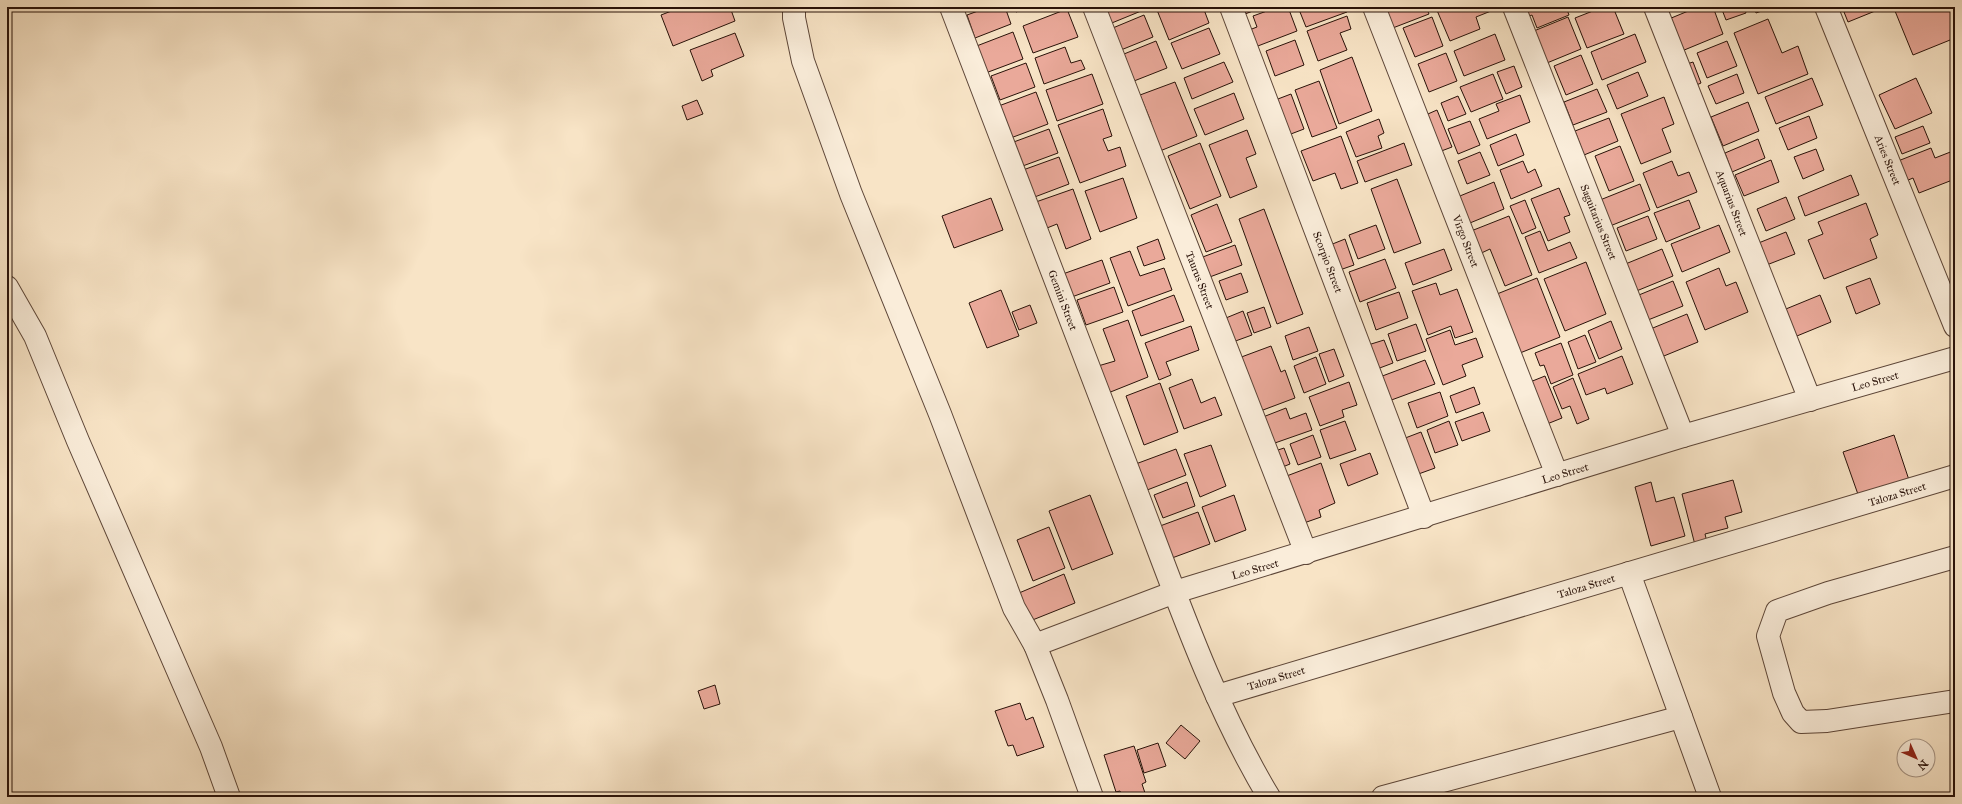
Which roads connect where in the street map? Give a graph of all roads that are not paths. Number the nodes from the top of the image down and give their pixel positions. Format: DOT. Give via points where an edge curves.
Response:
graph roads {
  1 [pos="794,7"];
  2 [pos="951,7"];
  3 [pos="1094,7"];
  4 [pos="1231,7"];
  5 [pos="1374,7"];
  6 [pos="1514,7"];
  7 [pos="1655,7"];
  8 [pos="1826,7"];
  9 [pos="7,287"];
  10 [pos="1953,317"];
  11 [pos="1955,358"];
  12 [pos="1810,400"];
  13 [pos="1683,436"];
  14 [pos="1558,475"];
  15 [pos="1955,476"];
  16 [pos="1424,517"];
  17 [pos="1306,554"];
  18 [pos="1955,557"];
  19 [pos="1630,573"];
  20 [pos="1175,592"];
  21 [pos="1035,645"];
  22 [pos="1217,696"];
  23 [pos="1955,701"];
  24 [pos="1681,717"];
  25 [pos="229,797"];
  26 [pos="1092,797"];
  27 [pos="1269,797"];
  28 [pos="1383,797"];
  29 [pos="1710,797"];
  1 -- 21 [label="street" via="802,61 851,194 940,414 1014,608"];
  2 -- 20 [label="street, Gemini Street"];
  3 -- 17 [label="street, Taurus Street"];
  4 -- 16 [label="street, Scorpio Street"];
  5 -- 14 [label="street, Virgo Street"];
  6 -- 13 [label="street, Saguitarius Street"];
  7 -- 12 [label="street, Aquarius Street"];
  8 -- 10 [label="street, Aries Street"];
  9 -- 25 [label="street" via="34,336 211,747"];
  11 -- 12 [label="street, Leo Street"];
  12 -- 13 [label="street, Leo Street"];
  13 -- 14 [label="street, Leo Street"];
  14 -- 16 [label="street, Leo Street"];
  15 -- 19 [label="street, Taloza Street"];
  16 -- 17 [label="street, Leo Street"];
  17 -- 20 [label="street, Leo Street"];
  18 -- 23 [label="street" via="1828,593 1776,611 1768,636 1784,693 1793,713 1801,722 1827,721"];
  19 -- 22 [label="street, Taloza Street"];
  19 -- 24 [label="street"];
  20 -- 21 [label="street, Leo Street"];
  20 -- 22 [label="street, Gemini Street"];
  21 -- 26 [label="street"];
  22 -- 27 [label="street, Gemini Street"];
  24 -- 28 [label="street"];
  24 -- 29 [label="street"];
}
